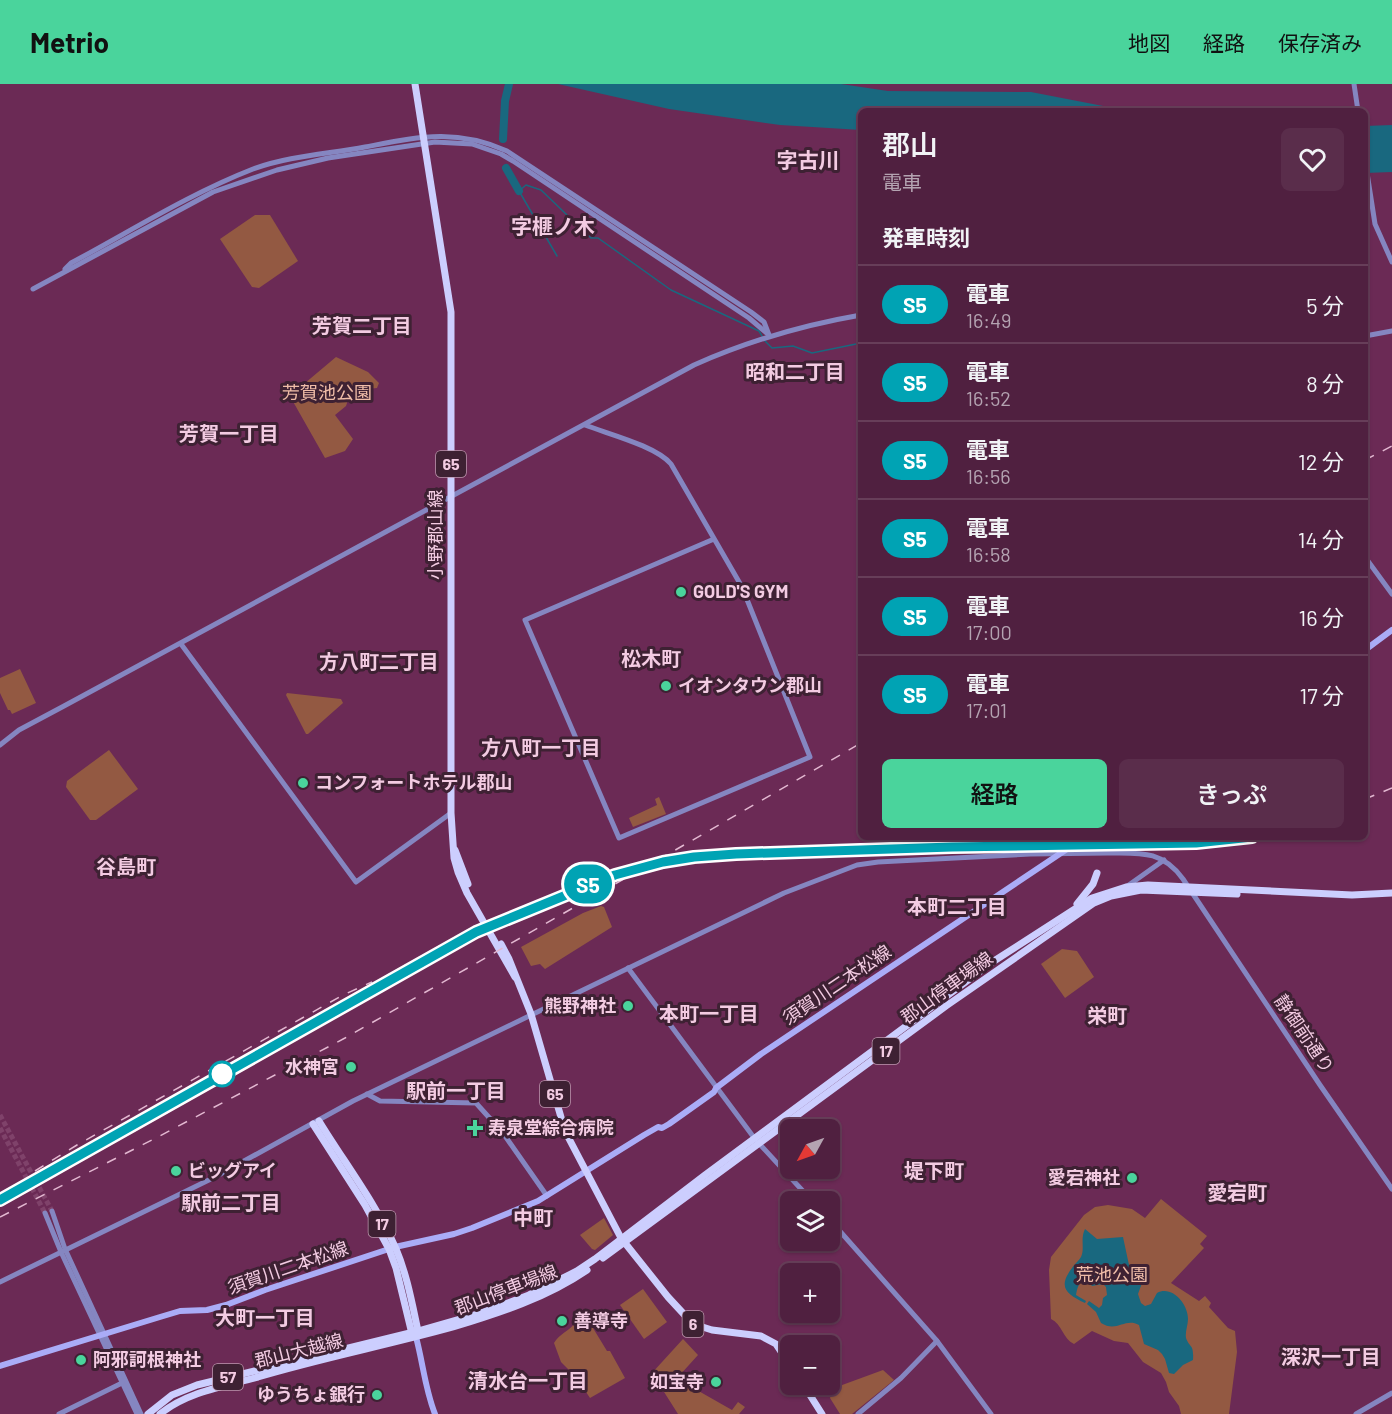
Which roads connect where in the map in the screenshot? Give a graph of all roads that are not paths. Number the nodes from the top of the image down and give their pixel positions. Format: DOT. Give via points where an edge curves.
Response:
graph roads {
  1 [pos="1354,84"];
  2 [pos="415,85"];
  3 [pos="1358,108"];
  4 [pos="424,140"];
  5 [pos="1368,178"];
  6 [pos="1392,262"];
  7 [pos="33,289"];
  8 [pos="858,316"];
  9 [pos="1392,331"];
  10 [pos="769,335"];
  11 [pos="1368,335"];
  12 [pos="585,425"];
  13 [pos="451,496"];
  14 [pos="714,539"];
  15 [pos="1368,561"];
  16 [pos="1392,594"];
  17 [pos="1392,630"];
  18 [pos="182,644"];
  19 [pos="1368,648"];
  20 [pos="0,745"];
  21 [pos="450,813"];
  22 [pos="1079,840"];
  23 [pos="1058,854"];
  24 [pos="1164,860"];
  25 [pos="1097,873"];
  26 [pos="1126,886"];
  27 [pos="1191,890"];
  28 [pos="1392,896"];
  29 [pos="1074,908"];
  30 [pos="628,968"];
  31 [pos="531,1014"];
  32 [pos="716,1088"];
  33 [pos="368,1094"];
  34 [pos="316,1123"];
  35 [pos="758,1141"];
  36 [pos="585,1171"];
  37 [pos="1392,1190"];
  38 [pos="803,1191"];
  39 [pos="547,1196"];
  40 [pos="49,1212"];
  41 [pos="840,1231"];
  42 [pos="623,1241"];
  43 [pos="392,1248"];
  44 [pos="63,1250"];
  45 [pos="0,1282"];
  46 [pos="415,1333"];
  47 [pos="102,1334"];
  48 [pos="937,1341"];
  49 [pos="780,1350"];
  50 [pos="0,1366"];
  51 [pos="122,1383"];
  52 [pos="1392,1393"];
  53 [pos="810,1395"];
  54 [pos="59,1414"];
  55 [pos="139,1414"];
  56 [pos="148,1414"];
  57 [pos="160,1414"];
  58 [pos="435,1414"];
  59 [pos="822,1414"];
  60 [pos="858,1414"];
  61 [pos="991,1414"];
  62 [pos="1356,1414"];
  1 -- 3 [label="street"];
  2 -- 4 [label="main road, 小野郡山線 / 65"];
  4 -- 7 [label="street" via="328,158 213,192"];
  4 -- 10 [label="street" via="472,144 506,157"];
  4 -- 13 [label="main road, 小野郡山線 / 65" via="451,312"];
  5 -- 6 [label="street" via="1375,224"];
  8 -- 10 [label="street"];
  9 -- 11 [label="street"];
  10 -- 12 [label="street" via="694,365"];
  12 -- 13 [label="street"];
  12 -- 14 [label="street" via="666,458"];
  13 -- 18 [label="street"];
  13 -- 21 [label="main road, 小野郡山線 / 65"];
  14 -- 14 [label="street" via="525,621 619,838 810,757 742,587"];
  15 -- 16 [label="street"];
  17 -- 19 [label="main road"];
  18 -- 20 [label="street" via="28,726"];
  18 -- 21 [label="street" via="356,882"];
  21 -- 31 [label="main road, 小野郡山線 / 65" via="452,845 477,907"];
  22 -- 23 [label="main road, 須賀川二本松線"];
  23 -- 24 [label="street" via="1142,854"];
  23 -- 30 [label="street" via="893,860 857,866 784,893"];
  23 -- 32 [label="main road, 須賀川二本松線"];
  24 -- 26 [label="street"];
  24 -- 27 [label="street, 静御前通り"];
  25 -- 29 [label="main road"];
  26 -- 27 [label="main road, 郡山停車場線 / 17"];
  26 -- 29 [label="main road, 郡山停車場線 / 17"];
  27 -- 28 [label="main road, 郡山停車場線 / 17" via="1333,898"];
  27 -- 35 [label="main road, 郡山停車場線 / 17" via="1141,890 1094,903"];
  27 -- 37 [label="street, 静御前通り"];
  29 -- 35 [label="main road, 郡山停車場線 / 17" via="994,961"];
  30 -- 31 [label="street"];
  30 -- 32 [label="street"];
  31 -- 33 [label="street"];
  31 -- 36 [label="main road, 小野郡山線 / 65" via="565,1131"];
  32 -- 35 [label="street"];
  32 -- 36 [label="main road, 須賀川二本松線" via="662,1128"];
  33 -- 34 [label="street"];
  33 -- 39 [label="street" via="380,1101 476,1104 503,1133"];
  34 -- 43 [label="main road, 17"];
  34 -- 44 [label="street"];
  35 -- 38 [label="street"];
  35 -- 42 [label="main road, 郡山停車場線 / 17"];
  36 -- 39 [label="main road, 須賀川二本松線"];
  36 -- 42 [label="main road, 小野郡山線 / 65"];
  39 -- 43 [label="main road, 須賀川二本松線" via="461,1232"];
  40 -- 44 [label="street"];
  41 -- 48 [label="street"];
  42 -- 46 [label="main road, 郡山停車場線 / 17" via="556,1289 496,1314"];
  42 -- 49 [label="main road, 6" via="693,1324 761,1336"];
  43 -- 46 [label="main road, 17"];
  43 -- 47 [label="main road, 須賀川二本松線" via="226,1305 199,1312 180,1311"];
  44 -- 45 [label="street"];
  44 -- 47 [label="street"];
  46 -- 56 [label="main road, 郡山大越線 / 57" via="197,1385 172,1395"];
  46 -- 57 [label="main road, 郡山大越線 / 57" via="238,1382 179,1402"];
  46 -- 58 [label="main road"];
  47 -- 50 [label="main road, 須賀川二本松線"];
  47 -- 51 [label="street"];
  47 -- 55 [label="street"];
  48 -- 60 [label="street"];
  48 -- 61 [label="street"];
  51 -- 54 [label="street"];
  51 -- 55 [label="street"];
  52 -- 62 [label="street"];
  53 -- 59 [label="main road"];
}
